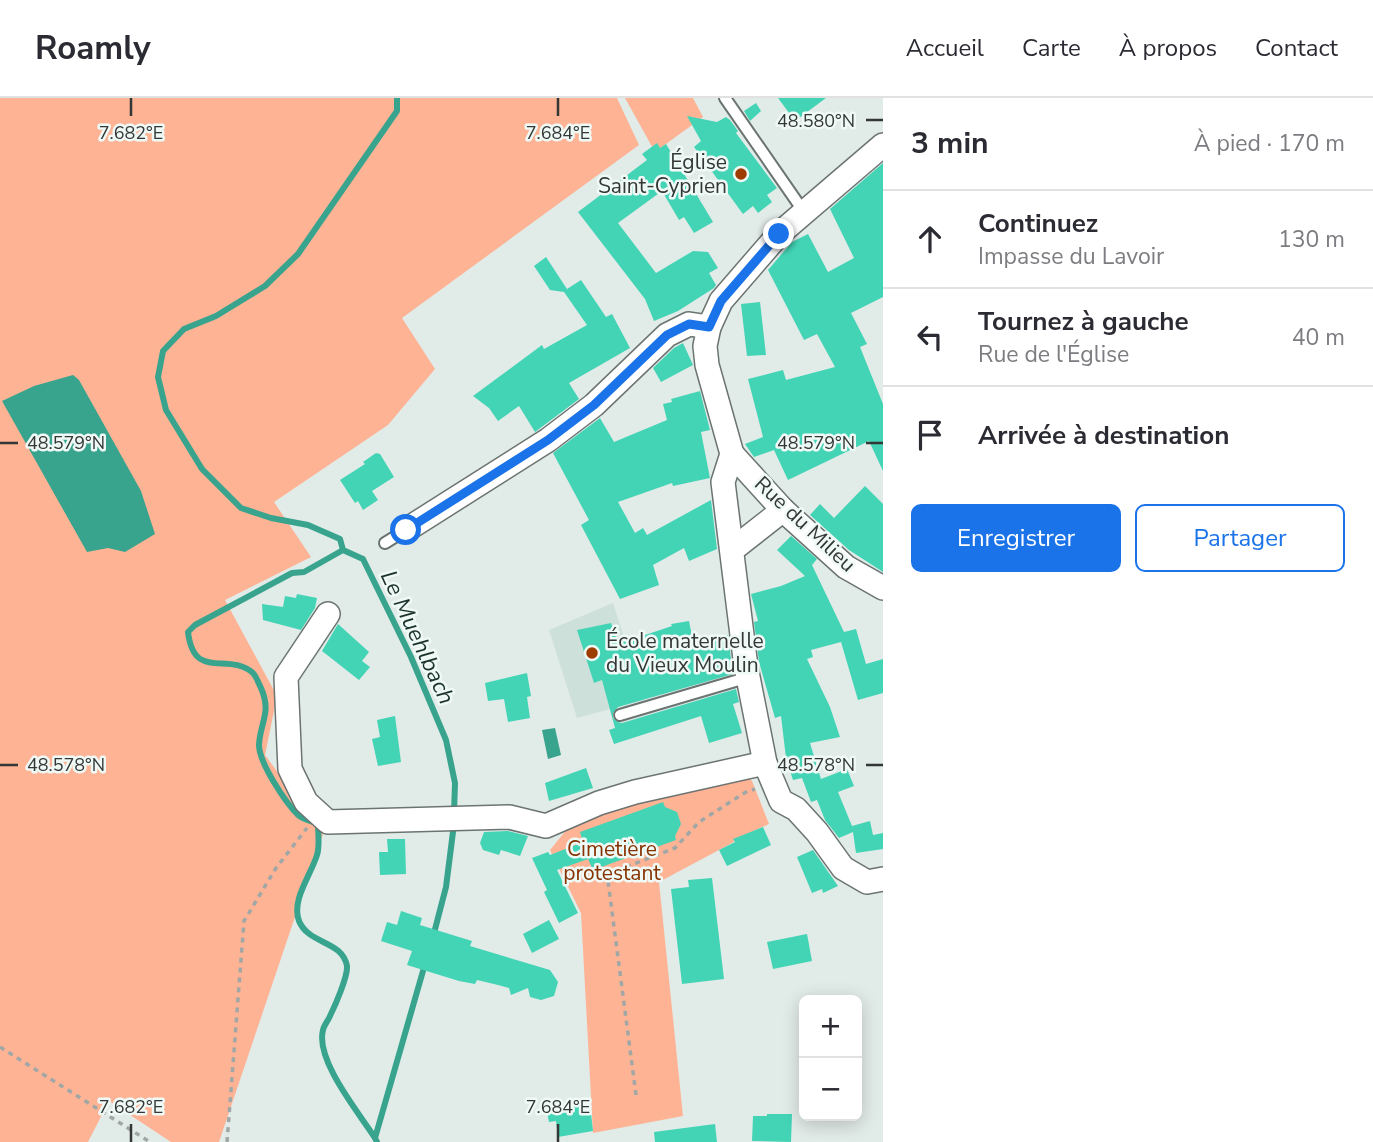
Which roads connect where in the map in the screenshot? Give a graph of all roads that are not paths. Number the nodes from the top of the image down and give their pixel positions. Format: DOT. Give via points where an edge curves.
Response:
graph roads {
  1 [pos="725,98"];
  2 [pos="883,145"];
  3 [pos="804,212"];
  4 [pos="709,327"];
  5 [pos="732,454"];
  6 [pos="783,510"];
  7 [pos="406,530"];
  8 [pos="385,544"];
  9 [pos="732,550"];
  10 [pos="883,588"];
  11 [pos="328,614"];
  12 [pos="749,677"];
  13 [pos="620,715"];
  14 [pos="773,782"];
  15 [pos="883,879"];
  1 -- 3 [label="lane"];
  2 -- 3 [label="street"];
  3 -- 4 [label="street" via="721,301"];
  4 -- 5 [label="street" via="707,365"];
  4 -- 7 [label="street" via="689,324 667,335 594,405 548,440"];
  5 -- 6 [label="street, Rue du Milieu"];
  5 -- 9 [label="street" via="723,482"];
  6 -- 9 [label="street"];
  6 -- 10 [label="street, Rue du Milieu" via="846,567"];
  7 -- 8 [label="lane"];
  9 -- 12 [label="street"];
  11 -- 14 [label="street" via="286,677 290,769 306,802 328,822 509,817 546,826 635,792"];
  12 -- 13 [label="lane"];
  12 -- 14 [label="street"];
  14 -- 15 [label="street" via="843,869 867,882"];
}
